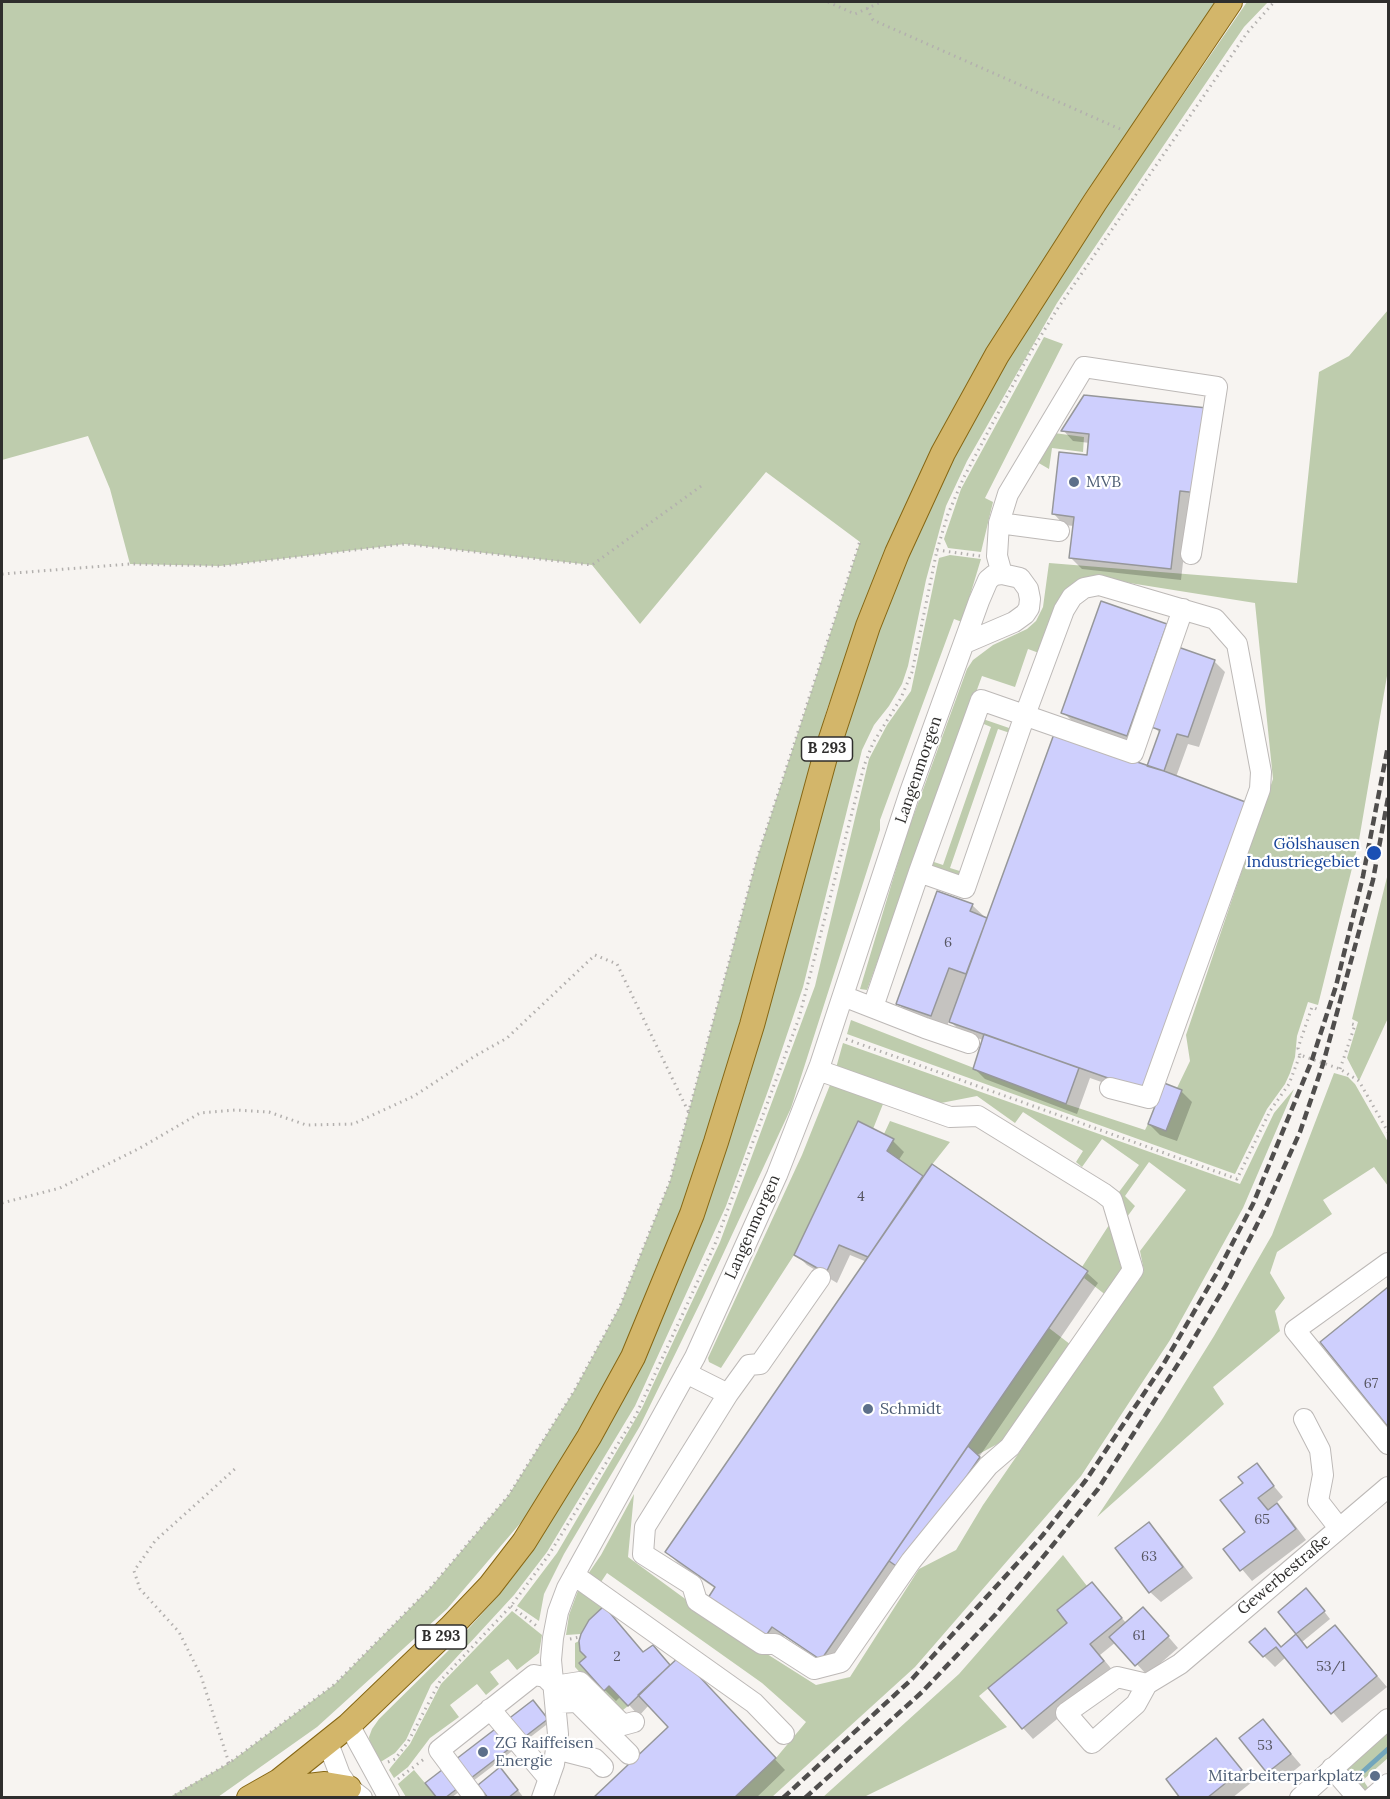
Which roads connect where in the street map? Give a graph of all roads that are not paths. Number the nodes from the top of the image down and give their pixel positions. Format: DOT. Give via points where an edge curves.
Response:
graph roads {
  1 [pos="1230,2"];
  2 [pos="999,523"];
  3 [pos="1059,531"];
  4 [pos="1191,554"];
  5 [pos="998,574"];
  6 [pos="1183,609"];
  7 [pos="965,643"];
  8 [pos="1025,715"];
  9 [pos="919,872"];
  10 [pos="843,996"];
  11 [pos="873,1007"];
  12 [pos="969,1043"];
  13 [pos="818,1071"];
  14 [pos="1110,1088"];
  15 [pos="1389,1263"];
  16 [pos="820,1278"];
  17 [pos="686,1373"];
  18 [pos="728,1394"];
  19 [pos="1304,1419"];
  20 [pos="1389,1444"];
  21 [pos="1389,1487"];
  22 [pos="1339,1528"];
  23 [pos="574,1575"];
  24 [pos="551,1660"];
  25 [pos="534,1675"];
  26 [pos="1147,1684"];
  27 [pos="555,1694"];
  28 [pos="490,1709"];
  29 [pos="1389,1719"];
  30 [pos="634,1722"];
  31 [pos="349,1725"];
  32 [pos="784,1734"];
  33 [pos="328,1743"];
  34 [pos="556,1749"];
  35 [pos="629,1754"];
  36 [pos="603,1767"];
  37 [pos="1332,1768"];
  38 [pos="549,1779"];
  39 [pos="1389,1784"];
  40 [pos="392,1790"];
  41 [pos="356,1793"];
  42 [pos="249,1797"];
  43 [pos="273,1797"];
  44 [pos="475,1797"];
  45 [pos="542,1797"];
  46 [pos="1300,1797"];
  47 [pos="1358,1797"];
  48 [pos="1372,1797"];
  1 -- 31 [label="main road, B 293" via="997,355 943,453 897,553 868,626 825,757 716,1142 692,1214 633,1356 524,1542 450,1628"];
  2 -- 3 [label="street"];
  2 -- 4 [label="street" via="1008,494 1084,367 1217,387"];
  2 -- 5 [label="street"];
  5 -- 7 [label="street, Langenmorgen" via="988,580"];
  5 -- 7 [label="street" via="1020,578 1028,589 1029,608 1014,622"];
  6 -- 8 [label="street" via="1099,585 1084,588 1064,610"];
  6 -- 8 [label="street" via="1133,753"];
  6 -- 14 [label="street" via="1215,619 1237,644 1261,772 1260,789 1149,1098"];
  7 -- 10 [label="street, Langenmorgen" via="910,792"];
  8 -- 9 [label="street" via="981,700"];
  8 -- 9 [label="street" via="965,888"];
  9 -- 11 [label="street"];
  10 -- 11 [label="street"];
  10 -- 13 [label="street, Langenmorgen"];
  11 -- 12 [label="street"];
  13 -- 17 [label="street, Langenmorgen" via="777,1174"];
  13 -- 18 [label="street" via="950,1117 978,1116 1103,1193 1112,1200 1133,1270 1010,1447 988,1466 910,1561 841,1662 814,1669 775,1644 762,1644 697,1601 692,1585 643,1554 645,1527"];
  15 -- 20 [label="street" via="1295,1330"];
  16 -- 18 [label="street" via="760,1364 749,1365"];
  17 -- 18 [label="street"];
  17 -- 23 [label="street, Langenmorgen"];
  19 -- 22 [label="street" via="1320,1450 1323,1475 1318,1501"];
  21 -- 22 [label="street, Gewerbestraße"];
  22 -- 26 [label="street, Gewerbestraße" via="1180,1664"];
  23 -- 24 [label="street, Langenmorgen" via="558,1612 562,1638"];
  23 -- 32 [label="street" via="754,1703"];
  24 -- 25 [label="street"];
  24 -- 27 [label="street, Langenmorgen"];
  25 -- 27 [label="street" via="545,1677"];
  25 -- 28 [label="street"];
  27 -- 30 [label="street" via="580,1682 623,1725"];
  27 -- 34 [label="street, Langenmorgen"];
  27 -- 35 [label="street" via="577,1702"];
  28 -- 38 [label="street"];
  28 -- 44 [label="street" via="439,1750"];
  29 -- 37 [label="street"];
  31 -- 33 [label="main road, B 293"];
  31 -- 40 [label="street" via="375,1773"];
  33 -- 41 [label="street" via="340,1775"];
  33 -- 42 [label="main road, B 293" via="279,1781"];
  34 -- 36 [label="street" via="595,1759"];
  34 -- 38 [label="street, Langenmorgen"];
  37 -- 46 [label="street"];
  37 -- 47 [label="street"];
  38 -- 45 [label="street, Langenmorgen"];
  39 -- 48 [label="street"];
  41 -- 43 [label="main road" via="325,1784"];
}
